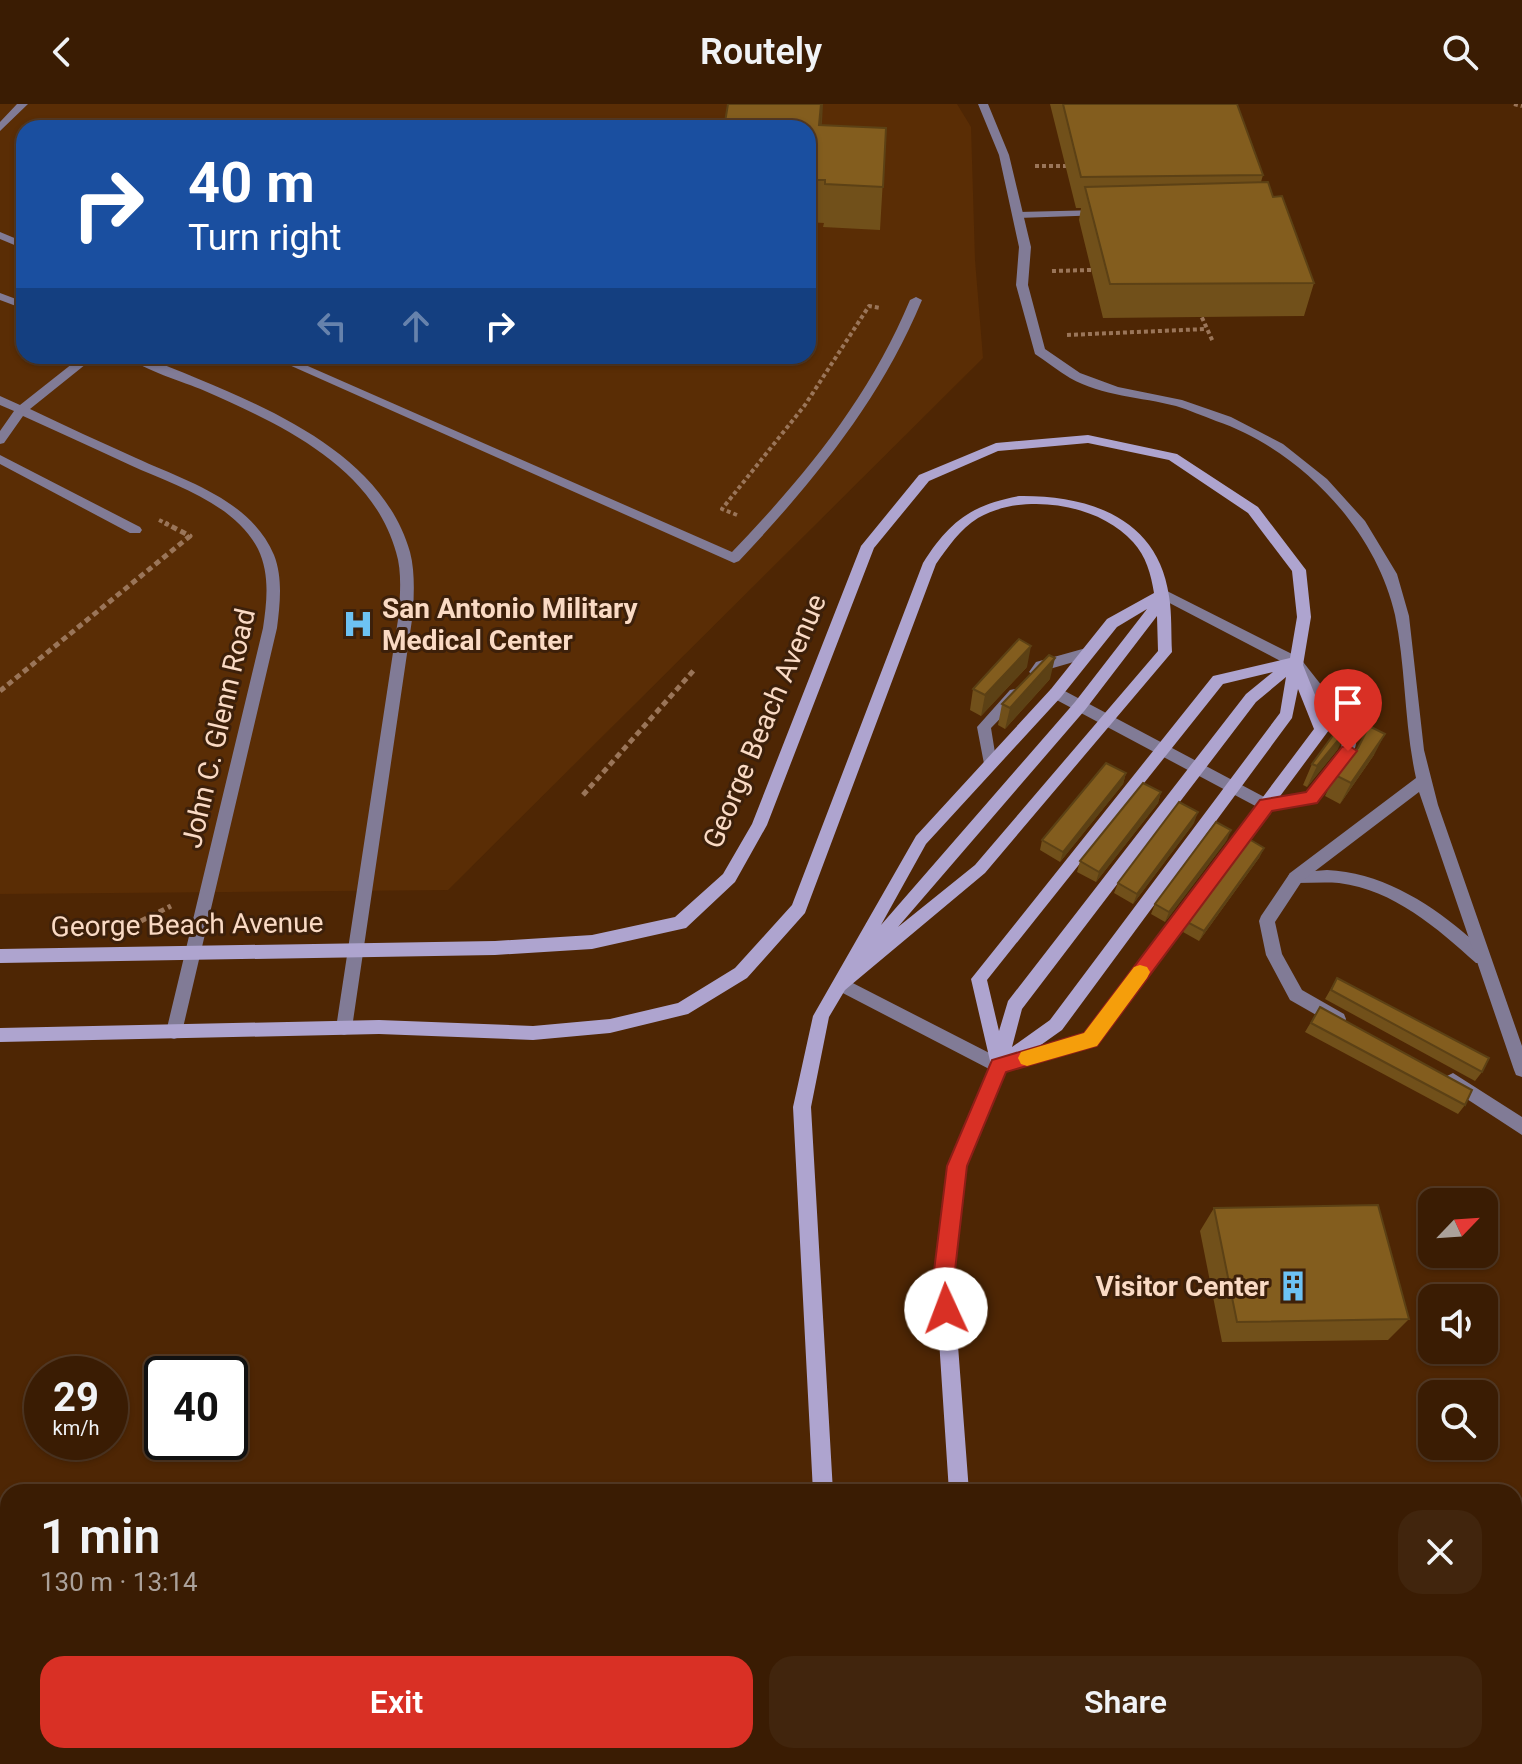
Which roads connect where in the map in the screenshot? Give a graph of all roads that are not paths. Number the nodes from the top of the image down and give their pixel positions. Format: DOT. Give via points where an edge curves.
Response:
graph roads {
  1 [pos="23,104"];
  2 [pos="983,104"];
  3 [pos="0,128"];
  4 [pos="1106,213"];
  5 [pos="1018,215"];
  6 [pos="916,300"];
  7 [pos="80,364"];
  8 [pos="151,364"];
  9 [pos="293,364"];
  10 [pos="0,400"];
  11 [pos="21,410"];
  12 [pos="0,440"];
  13 [pos="0,459"];
  14 [pos="135,530"];
  15 [pos="1163,594"];
  16 [pos="1086,653"];
  17 [pos="1295,662"];
  18 [pos="1056,693"];
  19 [pos="1080,706"];
  20 [pos="1106,719"];
  21 [pos="1163,750"];
  22 [pos="990,765"];
  23 [pos="1198,768"];
  24 [pos="1424,780"];
  25 [pos="1232,787"];
  26 [pos="1266,805"];
  27 [pos="1296,877"];
  28 [pos="357,951"];
  29 [pos="192,953"];
  30 [pos="0,956"];
  31 [pos="1482,958"];
  32 [pos="841,984"];
  33 [pos="344,1028"];
  34 [pos="1360,1031"];
  35 [pos="174,1032"];
  36 [pos="0,1035"];
  37 [pos="999,1066"];
  38 [pos="1522,1070"];
  39 [pos="1442,1075"];
  40 [pos="1522,1127"];
  41 [pos="823,1484"];
  42 [pos="958,1484"];
  1 -- 3 [label="street"];
  2 -- 5 [label="street" via="1004,155"];
  4 -- 5 [label="street"];
  5 -- 24 [label="street" via="1025,247 1022,285 1039,351 1076,376 1227,420 1279,447 1322,482 1360,524 1390,574 1402,616"];
  6 -- 9 [label="street" via="902,338 862,404 826,454 734,558"];
  7 -- 11 [label="street"];
  8 -- 28 [label="street" via="291,428 331,452 361,479 393,524 407,576 406,613"];
  10 -- 11 [label="street, John C. Glenn Road"];
  11 -- 12 [label="street"];
  11 -- 29 [label="street, John C. Glenn Road" via="204,495 255,534 267,558 276,587 270,628"];
  13 -- 14 [label="street"];
  15 -- 16 [label="street" via="1112,623"];
  15 -- 17 [label="street"];
  15 -- 19 [label="street"];
  15 -- 20 [label="street" via="1165,652"];
  15 -- 33 [label="street" via="1149,554 1111,518 1078,505 1018,498 977,512 948,534 930,563 799,908 741,973 682,1009 610,1026 533,1033"];
  16 -- 18 [label="street"];
  16 -- 22 [label="street" via="1041,666 984,727"];
  17 -- 21 [label="street" via="1218,680"];
  17 -- 23 [label="street" via="1251,698"];
  17 -- 25 [label="street, George Beach Avenue" via="1287,714"];
  17 -- 26 [label="street" via="1322,730"];
  17 -- 26 [label="street" via="1350,732 1348,751 1311,798"];
  17 -- 28 [label="street, George Beach Avenue" via="1304,617 1299,570 1253,510 1173,457 1088,439 996,447 924,478 868,546 759,825 729,878 680,923 592,942"];
  18 -- 19 [label="street"];
  18 -- 22 [label="street"];
  19 -- 20 [label="street"];
  19 -- 32 [label="street"];
  20 -- 21 [label="street"];
  20 -- 32 [label="street" via="980,869"];
  21 -- 23 [label="street"];
  21 -- 37 [label="street" via="979,979"];
  22 -- 32 [label="street" via="921,840"];
  23 -- 25 [label="street"];
  23 -- 37 [label="street" via="1014,1006"];
  24 -- 27 [label="street"];
  24 -- 31 [label="street"];
  25 -- 26 [label="street"];
  25 -- 37 [label="street, George Beach Avenue" via="1056,1025"];
  26 -- 37 [label="street" via="1090,1040"];
  27 -- 31 [label="street" via="1343,877 1403,895"];
  27 -- 34 [label="street" via="1267,921 1274,955 1296,995"];
  28 -- 29 [label="street, George Beach Avenue"];
  28 -- 33 [label="street"];
  29 -- 30 [label="street, George Beach Avenue"];
  29 -- 35 [label="street, John C. Glenn Road"];
  31 -- 38 [label="street"];
  32 -- 37 [label="street"];
  32 -- 41 [label="street" via="821,1016 802,1107"];
  33 -- 35 [label="street"];
  35 -- 36 [label="street"];
  37 -- 42 [label="street" via="957,1166 944,1279"];
  39 -- 40 [label="street"];
}
